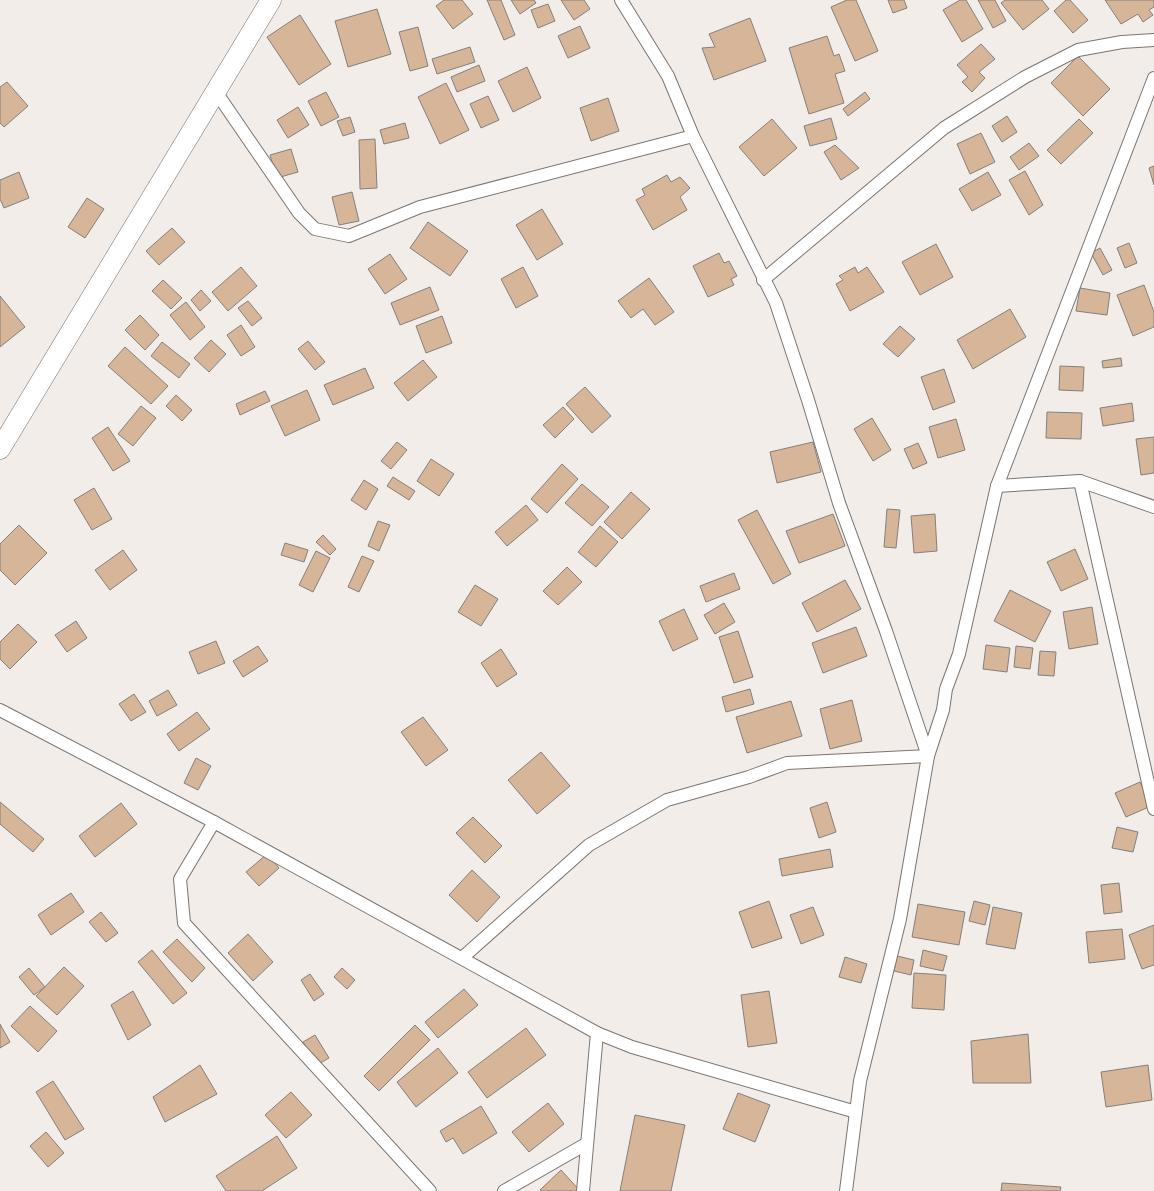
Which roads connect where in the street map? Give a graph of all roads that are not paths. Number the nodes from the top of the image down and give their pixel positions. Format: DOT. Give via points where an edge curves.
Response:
graph roads {
  1 [pos="271,0"];
  2 [pos="621,0"];
  3 [pos="1154,40"];
  4 [pos="1154,78"];
  5 [pos="216,92"];
  6 [pos="693,136"];
  7 [pos="763,280"];
  8 [pos="0,449"];
  9 [pos="1080,481"];
  10 [pos="997,486"];
  11 [pos="1154,507"];
  12 [pos="0,710"];
  13 [pos="928,756"];
  14 [pos="1154,809"];
  15 [pos="214,822"];
  16 [pos="462,958"];
  17 [pos="597,1033"];
  18 [pos="856,1112"];
  19 [pos="586,1144"];
  20 [pos="430,1191"];
  21 [pos="504,1191"];
  22 [pos="583,1191"];
  23 [pos="846,1191"];
  1 -- 5 [label="main road"];
  2 -- 6 [label="street" via="668,76"];
  3 -- 7 [label="street" via="1078,50 1025,77 944,128"];
  4 -- 10 [label="street"];
  5 -- 6 [label="street" via="299,213 314,229 349,236 420,207"];
  5 -- 8 [label="main road"];
  6 -- 7 [label="street"];
  7 -- 13 [label="street" via="776,303 839,503"];
  9 -- 10 [label="street"];
  9 -- 11 [label="street"];
  9 -- 14 [label="street"];
  10 -- 13 [label="street" via="959,654"];
  12 -- 15 [label="street"];
  13 -- 16 [label="street" via="787,763 667,800 588,845"];
  13 -- 18 [label="street" via="900,919 860,1081"];
  15 -- 16 [label="street"];
  15 -- 20 [label="street" via="180,879 184,924"];
  16 -- 17 [label="street"];
  17 -- 18 [label="street" via="632,1047"];
  17 -- 19 [label="street"];
  18 -- 23 [label="street"];
  19 -- 21 [label="street"];
  19 -- 22 [label="street"];
}
